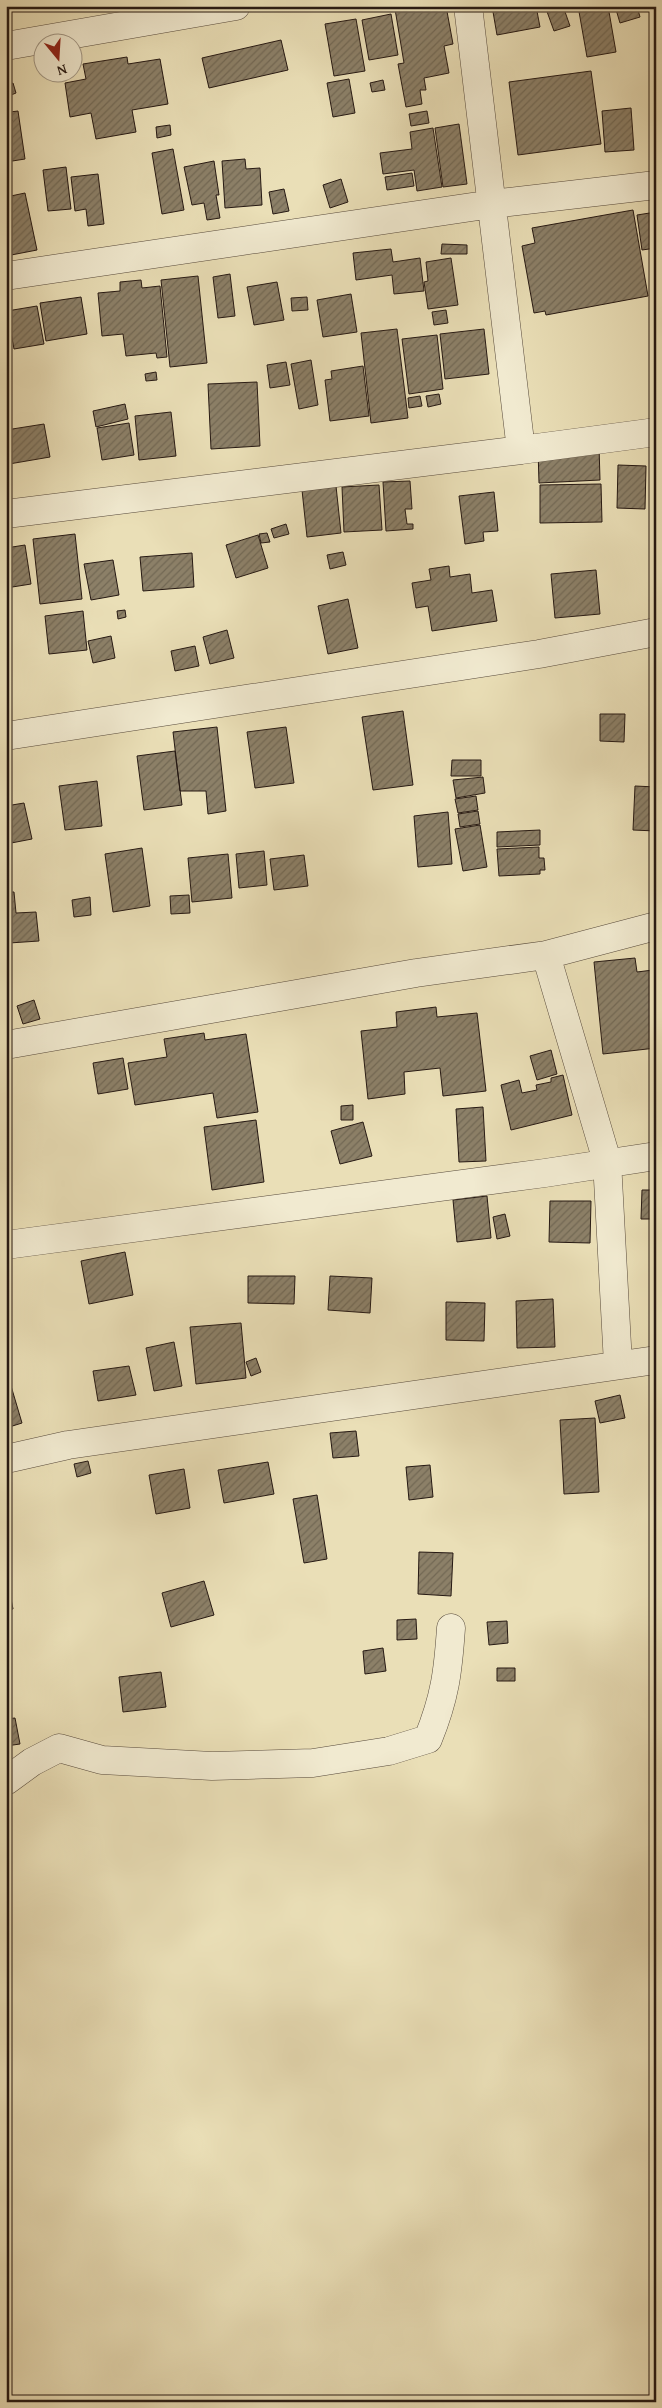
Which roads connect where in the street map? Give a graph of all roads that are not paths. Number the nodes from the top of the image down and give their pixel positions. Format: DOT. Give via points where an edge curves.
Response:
graph roads {
  1 [pos="236,6"];
  2 [pos="468,6"];
  3 [pos="6,46"];
  4 [pos="656,185"];
  5 [pos="492,204"];
  6 [pos="6,276"];
  7 [pos="656,432"];
  8 [pos="521,450"];
  9 [pos="6,514"];
  10 [pos="656,632"];
  11 [pos="6,736"];
  12 [pos="656,926"];
  13 [pos="546,955"];
  14 [pos="6,1045"];
  15 [pos="656,1156"];
  16 [pos="607,1161"];
  17 [pos="6,1245"];
  18 [pos="656,1360"];
  19 [pos="618,1364"];
  20 [pos="6,1459"];
  21 [pos="451,1628"];
  22 [pos="6,1781"];
  1 -- 3 [label="street"];
  2 -- 5 [label="street"];
  4 -- 5 [label="street"];
  5 -- 6 [label="street"];
  5 -- 8 [label="street"];
  7 -- 8 [label="street"];
  8 -- 9 [label="street"];
  10 -- 11 [label="street" via="539,654"];
  12 -- 13 [label="street"];
  13 -- 14 [label="street" via="416,973"];
  13 -- 16 [label="street"];
  15 -- 16 [label="street"];
  16 -- 17 [label="street" via="535,1174"];
  16 -- 19 [label="street"];
  18 -- 19 [label="street"];
  19 -- 20 [label="street" via="68,1445"];
  21 -- 22 [label="street" via="448,1674 440,1710 428,1739 389,1751 313,1763 212,1766 102,1760 59,1748"];
}
